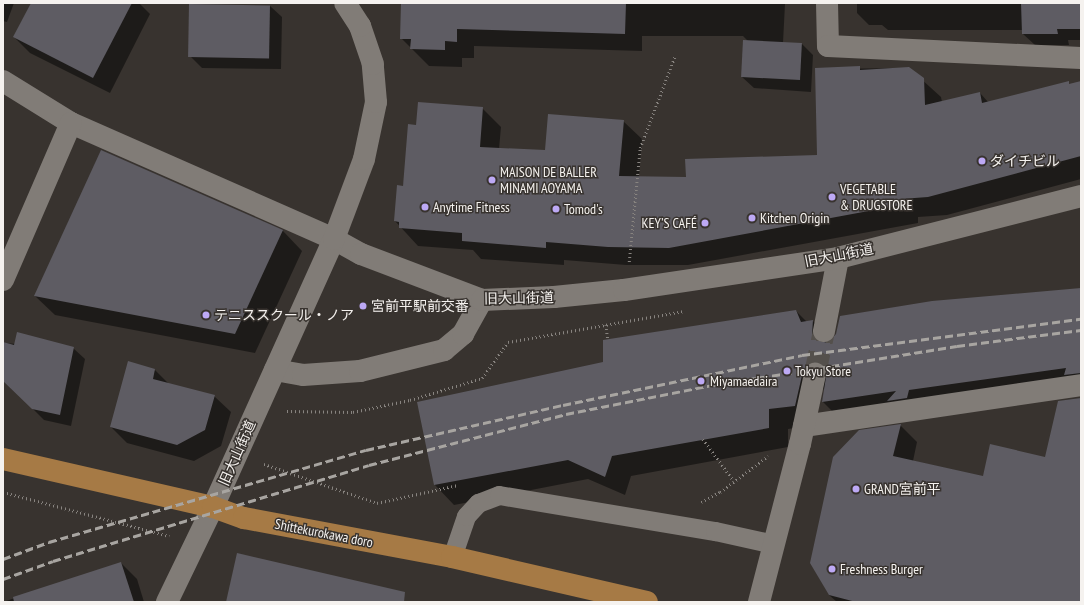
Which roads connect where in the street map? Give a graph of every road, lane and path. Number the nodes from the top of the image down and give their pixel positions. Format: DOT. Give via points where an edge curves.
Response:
graph roads {
  1 [pos="345,3"];
  2 [pos="827,3"];
  3 [pos="675,56"];
  4 [pos="1081,58"];
  5 [pos="3,81"];
  6 [pos="71,123"];
  7 [pos="1081,196"];
  8 [pos="334,239"];
  9 [pos="838,258"];
  10 [pos="628,267"];
  11 [pos="3,280"];
  12 [pos="482,300"];
  13 [pos="690,310"];
  14 [pos="606,325"];
  15 [pos="824,331"];
  16 [pos="608,340"];
  17 [pos="275,370"];
  18 [pos="815,374"];
  19 [pos="1081,386"];
  20 [pos="279,410"];
  21 [pos="804,426"];
  22 [pos="703,438"];
  23 [pos="771,454"];
  24 [pos="3,458"];
  25 [pos="266,458"];
  26 [pos="734,481"];
  27 [pos="464,483"];
  28 [pos="3,492"];
  29 [pos="699,503"];
  30 [pos="213,507"];
  31 [pos="176,538"];
  32 [pos="774,544"];
  33 [pos="452,557"];
  34 [pos="167,602"];
  35 [pos="647,602"];
  36 [pos="759,602"];
  1 -- 8 [label="street" via="360,26 372,64 376,102 364,159"];
  2 -- 4 [label="street" via="828,46"];
  3 -- 10 [label="path" via="640,148"];
  5 -- 6 [label="street"];
  6 -- 8 [label="street"];
  6 -- 11 [label="street"];
  7 -- 9 [label="street, 旧大山街道"];
  8 -- 12 [label="street, 旧大山街道" via="362,254"];
  8 -- 17 [label="street, 旧大山街道"];
  9 -- 12 [label="street, 旧大山街道" via="624,290"];
  9 -- 15 [label="street"];
  12 -- 17 [label="street" via="463,334 444,350 360,371 303,376"];
  13 -- 14 [label="path"];
  14 -- 16 [label="path"];
  14 -- 20 [label="path" via="508,342 482,378 410,400 353,412"];
  17 -- 30 [label="street, 旧大山街道"];
  18 -- 21 [label="street"];
  19 -- 21 [label="street"];
  21 -- 32 [label="street"];
  22 -- 26 [label="path"];
  23 -- 26 [label="path"];
  24 -- 30 [label="main road, Shittekurokawa doro"];
  25 -- 27 [label="path" via="264,465 377,503"];
  26 -- 29 [label="path"];
  28 -- 31 [label="path"];
  30 -- 33 [label="main road, Shittekurokawa doro" via="244,518"];
  30 -- 34 [label="street, 旧大山街道"];
  32 -- 33 [label="lane" via="714,531 499,495 478,503 466,516"];
  32 -- 36 [label="street"];
  33 -- 35 [label="main road, Shittekurokawa doro"];
}
